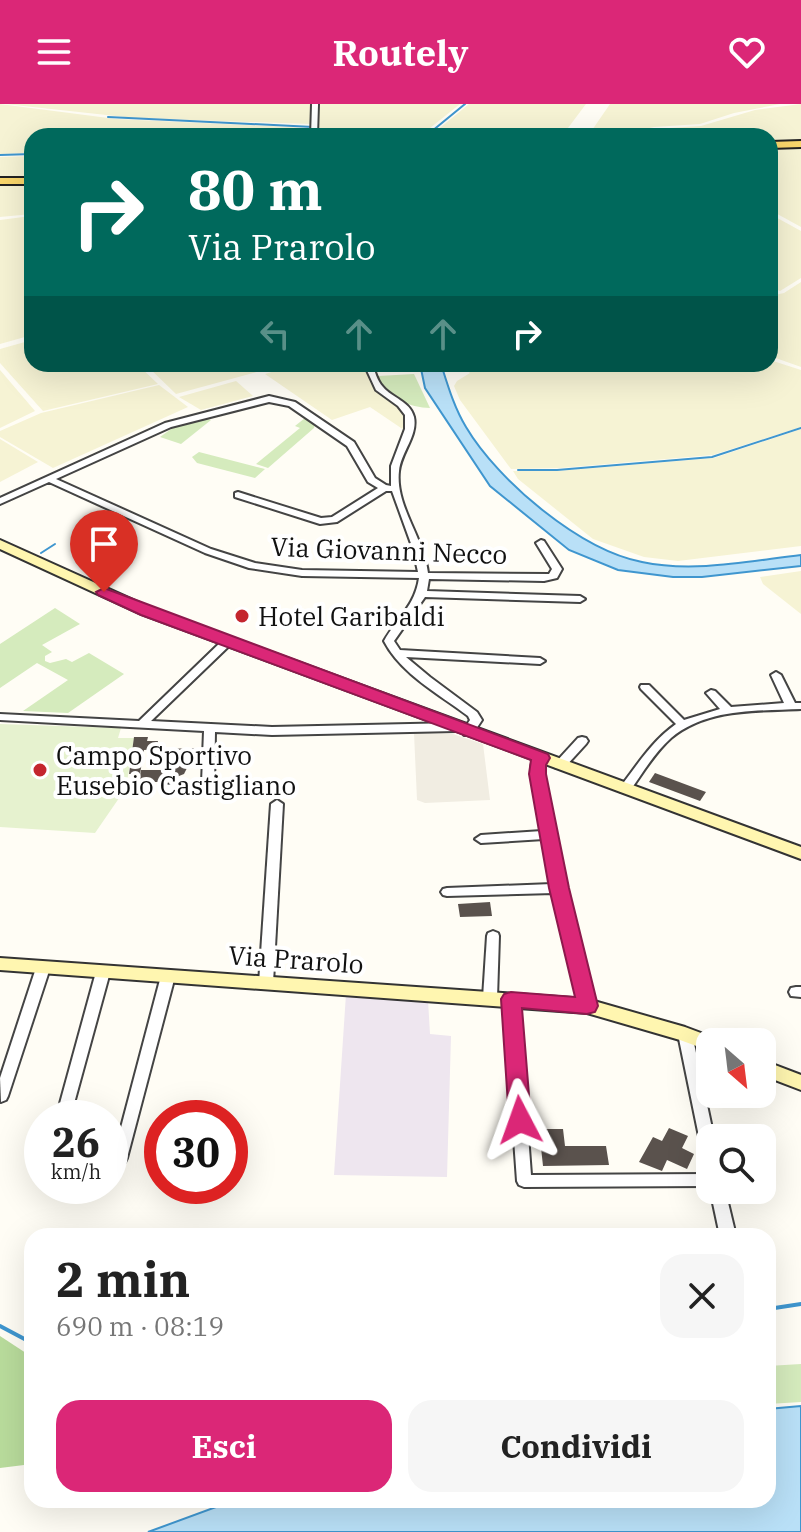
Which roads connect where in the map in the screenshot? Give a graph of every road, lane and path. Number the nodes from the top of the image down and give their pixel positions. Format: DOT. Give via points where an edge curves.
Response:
graph roads {
  1 [pos="315,104"];
  2 [pos="314,128"];
  3 [pos="801,144"];
  4 [pos="778,145"];
  5 [pos="0,181"];
  6 [pos="24,181"];
  7 [pos="372,372"];
  8 [pos="49,479"];
  9 [pos="390,488"];
  10 [pos="238,495"];
  11 [pos="0,501"];
  12 [pos="541,543"];
  13 [pos="0,544"];
  14 [pos="424,576"];
  15 [pos="422,594"];
  16 [pos="580,599"];
  17 [pos="227,642"];
  18 [pos="396,653"];
  19 [pos="540,661"];
  20 [pos="776,675"];
  21 [pos="645,687"];
  22 [pos="711,693"];
  23 [pos="796,706"];
  24 [pos="729,712"];
  25 [pos="0,717"];
  26 [pos="143,723"];
  27 [pos="683,725"];
  28 [pos="210,727"];
  29 [pos="462,729"];
  30 [pos="582,741"];
  31 [pos="542,758"];
  32 [pos="560,765"];
  33 [pos="166,788"];
  34 [pos="625,789"];
  35 [pos="277,804"];
  36 [pos="549,835"];
  37 [pos="481,839"];
  38 [pos="801,853"];
  39 [pos="559,888"];
  40 [pos="447,892"];
  41 [pos="493,936"];
  42 [pos="0,964"];
  43 [pos="43,968"];
  44 [pos="103,972"];
  45 [pos="168,976"];
  46 [pos="266,983"];
  47 [pos="490,998"];
  48 [pos="511,999"];
  49 [pos="587,1006"];
  50 [pos="685,1034"];
  51 [pos="696,1038"];
  52 [pos="776,1073"];
  53 [pos="801,1083"];
  54 [pos="1,1096"];
  55 [pos="68,1100"];
  56 [pos="703,1124"];
  57 [pos="128,1128"];
  58 [pos="696,1180"];
  59 [pos="720,1204"];
  60 [pos="726,1228"];
  1 -- 2 [label="street"];
  3 -- 4 [label="main road"];
  5 -- 6 [label="main road"];
  7 -- 9 [label="street" via="379,389 410,416"];
  8 -- 9 [label="street" via="168,425 275,399 292,404 351,444 371,480"];
  8 -- 11 [label="street"];
  8 -- 14 [label="street, Via Giovanni Necco" via="253,566 302,573"];
  9 -- 10 [label="street" via="334,520 320,521"];
  9 -- 14 [label="street"];
  12 -- 14 [label="street, Via Giovanni Necco" via="557,569 553,576"];
  13 -- 17 [label="main road"];
  14 -- 15 [label="street"];
  15 -- 16 [label="street"];
  15 -- 18 [label="street" via="389,641"];
  17 -- 26 [label="street"];
  17 -- 29 [label="main road"];
  18 -- 19 [label="street"];
  18 -- 29 [label="street" via="473,714 476,720"];
  20 -- 23 [label="street"];
  21 -- 27 [label="street"];
  22 -- 24 [label="street"];
  23 -- 24 [label="street"];
  24 -- 27 [label="street"];
  25 -- 26 [label="street"];
  26 -- 28 [label="street"];
  27 -- 34 [label="street" via="658,745"];
  28 -- 29 [label="street"];
  28 -- 33 [label="street" via="208,787"];
  29 -- 31 [label="main road"];
  30 -- 32 [label="street"];
  31 -- 32 [label="main road"];
  31 -- 36 [label="street" via="537,774"];
  32 -- 34 [label="main road"];
  34 -- 38 [label="main road"];
  35 -- 46 [label="street"];
  36 -- 37 [label="street"];
  36 -- 39 [label="street"];
  39 -- 40 [label="street"];
  39 -- 49 [label="street"];
  41 -- 47 [label="street"];
  42 -- 43 [label="main road, Via Prarolo"];
  43 -- 44 [label="main road, Via Prarolo"];
  43 -- 54 [label="street"];
  44 -- 45 [label="main road, Via Prarolo"];
  44 -- 55 [label="street"];
  45 -- 46 [label="main road, Via Prarolo"];
  45 -- 57 [label="street"];
  46 -- 47 [label="main road, Via Prarolo"];
  47 -- 48 [label="main road, Via Prarolo"];
  48 -- 49 [label="main road, Via Prarolo"];
  48 -- 58 [label="street" via="524,1181"];
  49 -- 50 [label="main road, Via Prarolo"];
  50 -- 51 [label="main road, Via Prarolo"];
  50 -- 56 [label="street"];
  52 -- 53 [label="main road"];
  59 -- 60 [label="street"];
}
